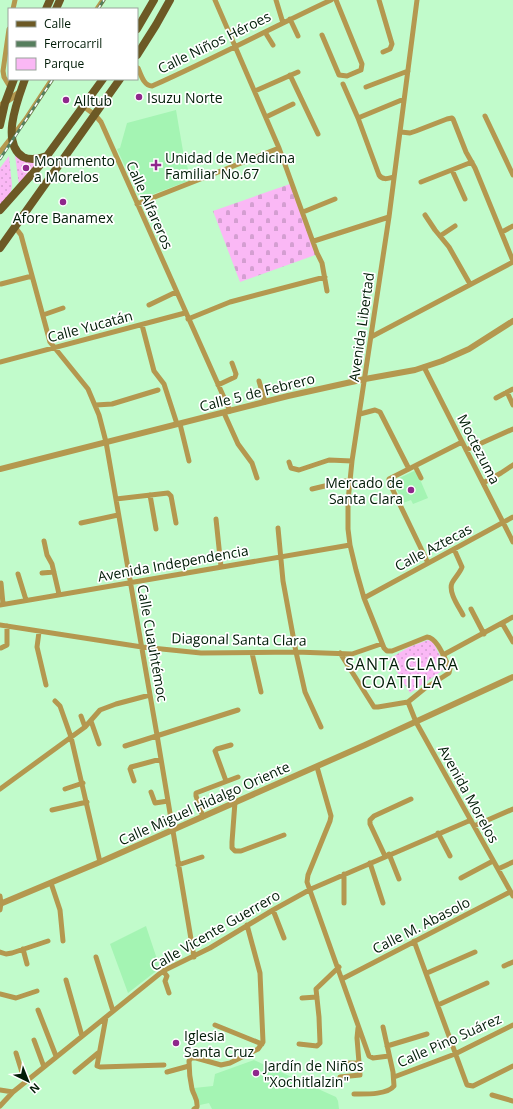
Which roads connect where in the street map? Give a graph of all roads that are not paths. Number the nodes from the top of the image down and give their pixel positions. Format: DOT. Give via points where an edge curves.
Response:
graph roads {
  1 [pos="154,0"];
  2 [pos="170,0"];
  3 [pos="216,0"];
  4 [pos="276,0"];
  5 [pos="331,0"];
  6 [pos="336,0"];
  7 [pos="379,0"];
  8 [pos="417,0"];
  9 [pos="290,19"];
  10 [pos="282,23"];
  11 [pos="138,27"];
  12 [pos="265,32"];
  13 [pos="322,35"];
  14 [pos="8,36"];
  15 [pos="298,36"];
  16 [pos="273,45"];
  17 [pos="235,47"];
  18 [pos="138,52"];
  19 [pos="383,52"];
  20 [pos="138,68"];
  21 [pos="298,72"];
  22 [pos="408,72"];
  23 [pos="290,75"];
  24 [pos="14,80"];
  25 [pos="25,80"];
  26 [pos="51,80"];
  27 [pos="102,80"];
  28 [pos="119,80"];
  29 [pos="343,84"];
  30 [pos="366,86"];
  31 [pos="10,87"];
  32 [pos="255,91"];
  33 [pos="20,92"];
  34 [pos="404,100"];
  35 [pos="2,104"];
  36 [pos="293,104"];
  37 [pos="84,106"];
  38 [pos="95,115"];
  39 [pos="486,116"];
  40 [pos="266,117"];
  41 [pos="358,118"];
  42 [pos="0,125"];
  43 [pos="401,132"];
  44 [pos="318,134"];
  45 [pos="12,138"];
  46 [pos="279,148"];
  47 [pos="0,152"];
  48 [pos="48,155"];
  49 [pos="472,162"];
  50 [pos="452,170"];
  51 [pos="513,176"];
  52 [pos="394,177"];
  53 [pos="421,182"];
  54 [pos="335,199"];
  55 [pos="465,199"];
  56 [pos="137,204"];
  57 [pos="0,210"];
  58 [pos="303,212"];
  59 [pos="425,216"];
  60 [pos="389,218"];
  61 [pos="455,226"];
  62 [pos="513,226"];
  63 [pos="15,227"];
  64 [pos="502,232"];
  65 [pos="440,236"];
  66 [pos="314,241"];
  67 [pos="0,248"];
  68 [pos="513,261"];
  69 [pos="32,276"];
  70 [pos="325,277"];
  71 [pos="1,284"];
  72 [pos="470,284"];
  73 [pos="328,291"];
  74 [pos="176,292"];
  75 [pos="149,305"];
  76 [pos="63,308"];
  77 [pos="42,315"];
  78 [pos="187,316"];
  79 [pos="513,321"];
  80 [pos="142,325"];
  81 [pos="371,337"];
  82 [pos="54,348"];
  83 [pos="0,362"];
  84 [pos="232,363"];
  85 [pos="424,367"];
  86 [pos="365,379"];
  87 [pos="259,381"];
  88 [pos="218,385"];
  89 [pos="513,389"];
  90 [pos="158,390"];
  91 [pos="507,392"];
  92 [pos="496,398"];
  93 [pos="265,402"];
  94 [pos="96,405"];
  95 [pos="513,405"];
  96 [pos="227,412"];
  97 [pos="360,414"];
  98 [pos="179,424"];
  99 [pos="513,429"];
  100 [pos="106,442"];
  101 [pos="462,442"];
  102 [pos="466,450"];
  103 [pos="189,461"];
  104 [pos="289,462"];
  105 [pos="352,462"];
  106 [pos="513,465"];
  107 [pos="415,466"];
  108 [pos="0,469"];
  109 [pos="409,469"];
  110 [pos="257,478"];
  111 [pos="421,478"];
  112 [pos="350,480"];
  113 [pos="483,483"];
  114 [pos="312,489"];
  115 [pos="150,495"];
  116 [pos="116,499"];
  117 [pos="118,515"];
  118 [pos="513,517"];
  119 [pos="216,519"];
  120 [pos="503,522"];
  121 [pos="81,523"];
  122 [pos="176,524"];
  123 [pos="278,528"];
  124 [pos="156,529"];
  125 [pos="44,541"];
  126 [pos="513,542"];
  127 [pos="350,545"];
  128 [pos="454,549"];
  129 [pos="280,557"];
  130 [pos="428,563"];
  131 [pos="222,567"];
  132 [pos="54,572"];
  133 [pos="42,573"];
  134 [pos="18,574"];
  135 [pos="1,583"];
  136 [pos="130,583"];
  137 [pos="59,594"];
  138 [pos="364,598"];
  139 [pos="26,600"];
  140 [pos="1,604"];
  141 [pos="471,609"];
  142 [pos="463,615"];
  143 [pos="513,617"];
  144 [pos="502,623"];
  145 [pos="0,624"];
  146 [pos="7,626"];
  147 [pos="39,632"];
  148 [pos="484,634"];
  149 [pos="513,642"];
  150 [pos="381,644"];
  151 [pos="142,647"];
  152 [pos="2,648"];
  153 [pos="296,652"];
  154 [pos="252,653"];
  155 [pos="340,653"];
  156 [pos="443,656"];
  157 [pos="513,677"];
  158 [pos="46,685"];
  159 [pos="261,692"];
  160 [pos="150,695"];
  161 [pos="55,701"];
  162 [pos="408,702"];
  163 [pos="238,710"];
  164 [pos="81,716"];
  165 [pos="91,721"];
  166 [pos="416,722"];
  167 [pos="321,726"];
  168 [pos="86,728"];
  169 [pos="157,735"];
  170 [pos="71,737"];
  171 [pos="99,744"];
  172 [pos="231,745"];
  173 [pos="125,746"];
  174 [pos="161,759"];
  175 [pos="316,767"];
  176 [pos="238,776"];
  177 [pos="134,781"];
  178 [pos="226,781"];
  179 [pos="83,783"];
  180 [pos="0,789"];
  181 [pos="64,789"];
  182 [pos="150,792"];
  183 [pos="411,799"];
  184 [pos="168,801"];
  185 [pos="87,802"];
  186 [pos="235,802"];
  187 [pos="513,809"];
  188 [pos="52,810"];
  189 [pos="203,816"];
  190 [pos="471,820"];
  191 [pos="474,826"];
  192 [pos="172,830"];
  193 [pos="438,833"];
  194 [pos="284,835"];
  195 [pos="387,855"];
  196 [pos="450,856"];
  197 [pos="202,857"];
  198 [pos="493,861"];
  199 [pos="100,862"];
  200 [pos="513,862"];
  201 [pos="370,863"];
  202 [pos="178,865"];
  203 [pos="498,869"];
  204 [pos="344,874"];
  205 [pos="461,878"];
  206 [pos="399,879"];
  207 [pos="51,883"];
  208 [pos="311,889"];
  209 [pos="512,894"];
  210 [pos="0,896"];
  211 [pos="1,903"];
  212 [pos="344,903"];
  213 [pos="383,903"];
  214 [pos="0,910"];
  215 [pos="273,910"];
  216 [pos="247,925"];
  217 [pos="284,938"];
  218 [pos="48,941"];
  219 [pos="63,941"];
  220 [pos="414,941"];
  221 [pos="24,949"];
  222 [pos="0,952"];
  223 [pos="475,952"];
  224 [pos="96,957"];
  225 [pos="194,957"];
  226 [pos="27,964"];
  227 [pos="512,964"];
  228 [pos="504,966"];
  229 [pos="339,968"];
  230 [pos="163,971"];
  231 [pos="427,973"];
  232 [pos="342,979"];
  233 [pos="66,980"];
  234 [pos="487,983"];
  235 [pos="37,991"];
  236 [pos="169,993"];
  237 [pos="0,995"];
  238 [pos="317,997"];
  239 [pos="302,998"];
  240 [pos="438,1005"];
  241 [pos="38,1010"];
  242 [pos="113,1011"];
  243 [pos="106,1017"];
  244 [pos="215,1025"];
  245 [pos="513,1025"];
  246 [pos="358,1027"];
  247 [pos="383,1027"];
  248 [pos="428,1034"];
  249 [pos="82,1036"];
  250 [pos="34,1040"];
  251 [pos="262,1044"];
  252 [pos="299,1044"];
  253 [pos="387,1046"];
  254 [pos="16,1053"];
  255 [pos="98,1053"];
  256 [pos="455,1054"];
  257 [pos="56,1056"];
  258 [pos="389,1056"];
  259 [pos="343,1063"];
  260 [pos="358,1063"];
  261 [pos="164,1065"];
  262 [pos="189,1066"];
  263 [pos="513,1066"];
  264 [pos="44,1067"];
  265 [pos="75,1072"];
  266 [pos="167,1072"];
  267 [pos="340,1077"];
  268 [pos="394,1078"];
  269 [pos="25,1082"];
  270 [pos="0,1090"];
  271 [pos="13,1092"];
  272 [pos="354,1094"];
  273 [pos="492,1095"];
  274 [pos="513,1101"];
  275 [pos="0,1106"];
  276 [pos="197,1108"];
  1 -- 11 [label="main road"];
  2 -- 18 [label="main road"];
  3 -- 17 [label="street"];
  4 -- 10 [label="street"];
  5 -- 9 [label="street, Calle Niños Héroes"];
  6 -- 13 [label="street" via="362,64 361,70 347,76 339,75"];
  7 -- 19 [label="street" via="392,44 390,49"];
  8 -- 22 [label="street, Avenida Libertad"];
  9 -- 10 [label="street, Calle Niños Héroes"];
  9 -- 15 [label="street"];
  10 -- 12 [label="street, Calle Niños Héroes"];
  12 -- 16 [label="street"];
  12 -- 17 [label="street, Calle Niños Héroes"];
  14 -- 31 [label="street" via="3,71"];
  17 -- 20 [label="street, Calle Niños Héroes" via="152,86 145,83"];
  17 -- 32 [label="street"];
  21 -- 23 [label="street"];
  22 -- 30 [label="street"];
  22 -- 34 [label="street, Avenida Libertad"];
  23 -- 32 [label="street"];
  23 -- 44 [label="street"];
  24 -- 31 [label="main road"];
  25 -- 33 [label="main road"];
  26 -- 45 [label="street"];
  27 -- 37 [label="main road"];
  28 -- 38 [label="main road"];
  29 -- 41 [label="street"];
  31 -- 35 [label="main road"];
  32 -- 40 [label="street"];
  33 -- 35 [label="street"];
  33 -- 45 [label="main road" via="13,115"];
  34 -- 41 [label="street"];
  34 -- 43 [label="street, Avenida Libertad"];
  35 -- 42 [label="main road"];
  36 -- 40 [label="street"];
  37 -- 38 [label="street, Calle Alfareros"];
  37 -- 48 [label="main road"];
  38 -- 56 [label="street, Calle Alfareros" via="101,122"];
  38 -- 63 [label="main road"];
  39 -- 51 [label="street"];
  40 -- 46 [label="street"];
  41 -- 52 [label="street" via="380,177"];
  43 -- 49 [label="street" via="410,133 452,118"];
  43 -- 52 [label="street, Avenida Libertad"];
  45 -- 47 [label="street"];
  45 -- 48 [label="main road" via="14,148 27,159 39,159"];
  46 -- 56 [label="street"];
  46 -- 58 [label="street"];
  48 -- 57 [label="main road"];
  49 -- 50 [label="street"];
  49 -- 64 [label="street"];
  50 -- 53 [label="street"];
  50 -- 55 [label="street"];
  52 -- 60 [label="street, Avenida Libertad"];
  54 -- 58 [label="street"];
  56 -- 74 [label="street, Calle Alfareros"];
  58 -- 66 [label="street"];
  59 -- 65 [label="street"];
  60 -- 66 [label="street"];
  60 -- 81 [label="street, Avenida Libertad"];
  61 -- 65 [label="street"];
  62 -- 64 [label="street"];
  63 -- 67 [label="main road"];
  63 -- 69 [label="street, Calle Cuauhtémoc" via="21,235"];
  64 -- 68 [label="street"];
  65 -- 72 [label="street"];
  66 -- 70 [label="street"];
  68 -- 72 [label="street"];
  69 -- 71 [label="street"];
  69 -- 77 [label="street, Calle Cuauhtémoc"];
  70 -- 73 [label="street"];
  70 -- 78 [label="street, Calle Yucatán"];
  72 -- 81 [label="street"];
  74 -- 75 [label="street"];
  74 -- 78 [label="street, Calle Alfareros"];
  76 -- 77 [label="street"];
  77 -- 82 [label="street, Calle Cuauhtémoc"];
  78 -- 80 [label="street, Calle Yucatán"];
  78 -- 88 [label="street, Calle Alfareros"];
  79 -- 85 [label="street, Calle 5 de Febrero" via="469,349"];
  80 -- 82 [label="street, Calle Yucatán"];
  80 -- 98 [label="street" via="154,371 164,384"];
  81 -- 86 [label="street, Avenida Libertad"];
  82 -- 83 [label="street, Calle Yucatán"];
  82 -- 94 [label="street, Calle Cuauhtémoc" via="84,383"];
  84 -- 88 [label="street" via="235,377"];
  85 -- 86 [label="street, Calle 5 de Febrero"];
  85 -- 101 [label="street, Moctezuma"];
  86 -- 93 [label="street, Calle 5 de Febrero"];
  86 -- 97 [label="street, Avenida Libertad"];
  87 -- 93 [label="street"];
  88 -- 96 [label="street, Calle Alfareros"];
  89 -- 91 [label="street"];
  90 -- 94 [label="street" via="112,404"];
  91 -- 92 [label="street"];
  91 -- 95 [label="street"];
  93 -- 96 [label="street, Calle 5 de Febrero"];
  94 -- 100 [label="street, Calle Cuauhtémoc"];
  96 -- 98 [label="street, Calle 5 de Febrero"];
  96 -- 110 [label="street, Calle Alfareros" via="239,446 252,463"];
  97 -- 105 [label="street, Avenida Libertad"];
  97 -- 109 [label="street" via="375,410 380,412"];
  98 -- 100 [label="street, Calle 5 de Febrero"];
  98 -- 103 [label="street"];
  99 -- 102 [label="street"];
  100 -- 108 [label="street, Calle 5 de Febrero"];
  100 -- 116 [label="street, Calle Cuauhtémoc"];
  101 -- 102 [label="street, Moctezuma"];
  101 -- 107 [label="street"];
  102 -- 113 [label="street, Moctezuma"];
  104 -- 105 [label="street" via="291,468 298,470 329,460"];
  105 -- 112 [label="street, Avenida Libertad"];
  106 -- 113 [label="street"];
  107 -- 109 [label="street"];
  107 -- 111 [label="street"];
  109 -- 130 [label="street" via="389,479 389,482"];
  112 -- 114 [label="street"];
  112 -- 127 [label="street, Avenida Libertad"];
  113 -- 120 [label="street, Moctezuma"];
  115 -- 116 [label="street"];
  115 -- 122 [label="street" via="170,495"];
  115 -- 124 [label="street"];
  116 -- 117 [label="street, Calle Cuauhtémoc"];
  117 -- 121 [label="street"];
  117 -- 136 [label="street, Calle Cuauhtémoc"];
  118 -- 120 [label="street, Calle Aztecas"];
  119 -- 131 [label="street"];
  120 -- 126 [label="street, Moctezuma"];
  120 -- 128 [label="street, Calle Aztecas"];
  123 -- 129 [label="street"];
  125 -- 132 [label="street"];
  127 -- 129 [label="street, Avenida Independencia"];
  127 -- 138 [label="street, Avenida Libertad"];
  128 -- 130 [label="street, Calle Aztecas"];
  128 -- 142 [label="street" via="462,567 451,587"];
  129 -- 131 [label="street, Avenida Independencia"];
  129 -- 153 [label="street"];
  130 -- 138 [label="street, Calle Aztecas"];
  131 -- 136 [label="street, Avenida Independencia"];
  132 -- 133 [label="street"];
  132 -- 137 [label="street"];
  134 -- 139 [label="street"];
  135 -- 140 [label="street"];
  136 -- 137 [label="street, Avenida Independencia"];
  136 -- 151 [label="street, Calle Cuauhtémoc"];
  137 -- 139 [label="street, Avenida Independencia"];
  138 -- 150 [label="street, Avenida Libertad"];
  139 -- 140 [label="street, Avenida Independencia"];
  141 -- 148 [label="street"];
  143 -- 144 [label="street"];
  144 -- 148 [label="street"];
  144 -- 149 [label="street"];
  145 -- 146 [label="street, Diagonal Santa Clara"];
  146 -- 147 [label="street, Diagonal Santa Clara"];
  146 -- 152 [label="street" via="7,645"];
  147 -- 151 [label="street, Diagonal Santa Clara"];
  147 -- 158 [label="street" via="37,647"];
  148 -- 156 [label="street"];
  150 -- 155 [label="street, Diagonal Santa Clara" via="352,654"];
  150 -- 156 [label="street, Avenida Libertad" via="387,651 392,651 430,637 436,642"];
  151 -- 154 [label="street, Diagonal Santa Clara" via="200,653"];
  151 -- 160 [label="street, Calle Cuauhtémoc"];
  153 -- 154 [label="street, Diagonal Santa Clara"];
  153 -- 155 [label="street, Diagonal Santa Clara"];
  153 -- 167 [label="street" via="305,692"];
  154 -- 159 [label="street"];
  155 -- 162 [label="street" via="374,707"];
  156 -- 162 [label="street" via="450,671"];
  157 -- 166 [label="street, Calle Miguel Hidalgo Oriente"];
  160 -- 165 [label="street" via="103,709"];
  160 -- 169 [label="street, Calle Cuauhtémoc"];
  161 -- 170 [label="street" via="59,705"];
  162 -- 166 [label="street, Avenida Morelos"];
  163 -- 169 [label="street"];
  164 -- 168 [label="street"];
  165 -- 168 [label="street"];
  165 -- 171 [label="street"];
  166 -- 175 [label="street, Calle Miguel Hidalgo Oriente"];
  166 -- 190 [label="street, Avenida Morelos"];
  168 -- 170 [label="street"];
  169 -- 173 [label="street"];
  169 -- 174 [label="street, Calle Cuauhtémoc"];
  170 -- 179 [label="street"];
  170 -- 180 [label="street"];
  172 -- 178 [label="street" via="215,751"];
  174 -- 177 [label="street" via="131,768"];
  174 -- 184 [label="street, Calle Cuauhtémoc"];
  175 -- 186 [label="street, Calle Miguel Hidalgo Oriente"];
  175 -- 208 [label="street" via="331,816 308,875 307,882"];
  176 -- 178 [label="street"];
  178 -- 189 [label="street" via="196,794"];
  179 -- 181 [label="street"];
  179 -- 185 [label="street"];
  182 -- 184 [label="street" via="155,803"];
  183 -- 195 [label="street" via="370,820"];
  184 -- 192 [label="street, Calle Cuauhtémoc"];
  185 -- 188 [label="street"];
  185 -- 199 [label="street"];
  186 -- 189 [label="street, Calle Miguel Hidalgo Oriente"];
  186 -- 194 [label="street" via="232,848 235,851"];
  187 -- 191 [label="street"];
  189 -- 192 [label="street, Calle Miguel Hidalgo Oriente"];
  190 -- 191 [label="street, Avenida Morelos"];
  190 -- 193 [label="street, Calle Vicente Guerrero"];
  191 -- 198 [label="street, Avenida Morelos"];
  192 -- 199 [label="street, Calle Miguel Hidalgo Oriente"];
  192 -- 202 [label="street, Calle Cuauhtémoc"];
  193 -- 195 [label="street, Calle Vicente Guerrero"];
  193 -- 196 [label="street"];
  195 -- 201 [label="street, Calle Vicente Guerrero"];
  195 -- 206 [label="street"];
  197 -- 202 [label="street"];
  198 -- 203 [label="street, Avenida Morelos"];
  198 -- 205 [label="street"];
  199 -- 207 [label="street, Calle Miguel Hidalgo Oriente"];
  200 -- 203 [label="street"];
  201 -- 204 [label="street, Calle Vicente Guerrero"];
  201 -- 213 [label="street"];
  202 -- 225 [label="street, Calle Cuauhtémoc"];
  203 -- 209 [label="street, Avenida Morelos"];
  204 -- 208 [label="street, Calle Vicente Guerrero"];
  204 -- 212 [label="street"];
  207 -- 211 [label="street, Calle Miguel Hidalgo Oriente"];
  207 -- 219 [label="street" via="60,910"];
  208 -- 215 [label="street, Calle Vicente Guerrero"];
  208 -- 229 [label="street"];
  209 -- 220 [label="street, Calle M. Abasolo"];
  210 -- 211 [label="street"];
  211 -- 214 [label="street"];
  215 -- 216 [label="street, Calle Vicente Guerrero"];
  215 -- 217 [label="street"];
  216 -- 225 [label="street, Calle Vicente Guerrero"];
  216 -- 251 [label="street" via="260,972"];
  218 -- 221 [label="street"];
  220 -- 231 [label="street"];
  220 -- 232 [label="street, Calle M. Abasolo"];
  221 -- 222 [label="street" via="9,954"];
  221 -- 226 [label="street"];
  223 -- 231 [label="street"];
  224 -- 242 [label="street"];
  225 -- 230 [label="street, Calle Vicente Guerrero"];
  227 -- 228 [label="street"];
  229 -- 232 [label="street"];
  229 -- 238 [label="street" via="316,989"];
  230 -- 236 [label="street" via="167,976 165,981"];
  230 -- 242 [label="street, Calle Vicente Guerrero"];
  231 -- 240 [label="street"];
  232 -- 246 [label="street"];
  233 -- 249 [label="street"];
  234 -- 240 [label="street"];
  235 -- 237 [label="street" via="16,998"];
  238 -- 239 [label="street"];
  238 -- 252 [label="street" via="320,1044"];
  240 -- 256 [label="street"];
  241 -- 257 [label="street"];
  242 -- 243 [label="street, Calle Vicente Guerrero"];
  243 -- 249 [label="street, Calle Vicente Guerrero"];
  243 -- 255 [label="street"];
  244 -- 251 [label="street"];
  245 -- 256 [label="street, Calle Pino Suárez"];
  246 -- 258 [label="street" via="370,1057"];
  246 -- 260 [label="street"];
  247 -- 253 [label="street"];
  248 -- 253 [label="street"];
  249 -- 257 [label="street, Calle Vicente Guerrero"];
  250 -- 264 [label="street"];
  251 -- 262 [label="street" via="230,1063 215,1065 191,1058"];
  253 -- 258 [label="street"];
  254 -- 269 [label="street"];
  255 -- 261 [label="street" via="97,1065 100,1067"];
  255 -- 265 [label="street"];
  256 -- 263 [label="street" via="469,1086"];
  256 -- 268 [label="street, Calle Pino Suárez"];
  257 -- 264 [label="street, Calle Vicente Guerrero"];
  258 -- 268 [label="street"];
  259 -- 260 [label="street"];
  260 -- 267 [label="street" via="359,1076"];
  262 -- 266 [label="street"];
  262 -- 276 [label="street"];
  264 -- 269 [label="street, Calle Vicente Guerrero"];
  268 -- 272 [label="street, Calle Pino Suárez" via="392,1088 379,1093"];
  269 -- 271 [label="street, Calle Vicente Guerrero"];
  270 -- 271 [label="street"];
  271 -- 275 [label="street, Calle Vicente Guerrero"];
  273 -- 274 [label="street"];
}
